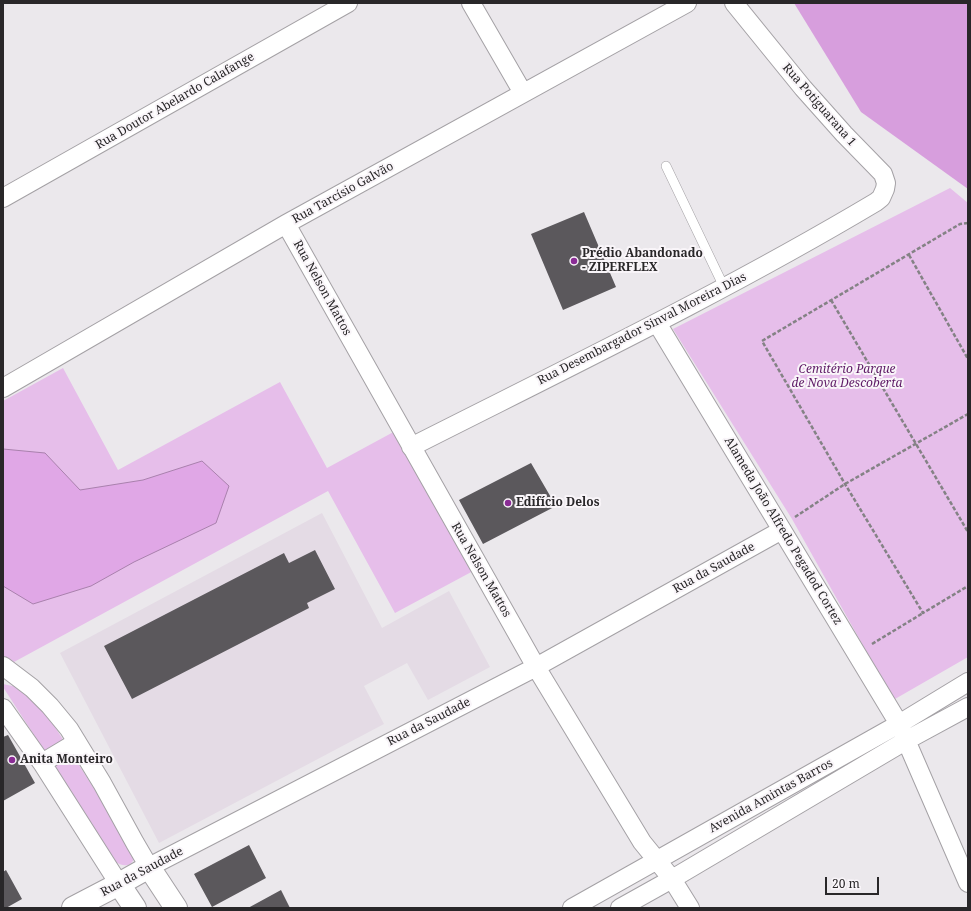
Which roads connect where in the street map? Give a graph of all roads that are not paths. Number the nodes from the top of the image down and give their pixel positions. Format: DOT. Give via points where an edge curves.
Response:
graph roads {
  1 [pos="348,3"];
  2 [pos="471,3"];
  3 [pos="687,3"];
  4 [pos="734,3"];
  5 [pos="523,93"];
  6 [pos="666,166"];
  7 [pos="3,198"];
  8 [pos="870,206"];
  9 [pos="286,224"];
  10 [pos="724,287"];
  11 [pos="657,323"];
  12 [pos="3,388"];
  13 [pos="411,447"];
  14 [pos="782,530"];
  15 [pos="3,666"];
  16 [pos="536,667"];
  17 [pos="968,682"];
  18 [pos="968,707"];
  19 [pos="3,708"];
  20 [pos="899,724"];
  21 [pos="906,740"];
  22 [pos="77,742"];
  23 [pos="42,763"];
  24 [pos="657,860"];
  25 [pos="149,867"];
  26 [pos="672,879"];
  27 [pos="968,883"];
  28 [pos="120,884"];
  29 [pos="73,908"];
  30 [pos="135,908"];
  31 [pos="176,908"];
  32 [pos="572,908"];
  33 [pos="620,908"];
  34 [pos="690,908"];
  1 -- 7 [label="street, Rua Doutor Abelardo Calafange"];
  2 -- 5 [label="street"];
  3 -- 5 [label="street, Rua Tarcísio Galvão"];
  4 -- 8 [label="street, Rua Potiguarana 1" via="803,88 883,174 885,189 881,198"];
  5 -- 9 [label="street, Rua Tarcísio Galvão"];
  6 -- 10 [label="lane"];
  8 -- 10 [label="street, Rua Desembargador Sinval Moreira Dias"];
  9 -- 12 [label="street, Rua Tarcísio Galvão"];
  9 -- 13 [label="street, Rua Nelson Mattos"];
  10 -- 11 [label="street, Rua Desembargador Sinval Moreira Dias"];
  11 -- 13 [label="street, Rua Desembargador Sinval Moreira Dias"];
  11 -- 14 [label="street, Alameda João Alfredo Pegadod Cortez"];
  13 -- 16 [label="street, Rua Nelson Mattos"];
  14 -- 16 [label="street, Rua da Saudade"];
  14 -- 20 [label="street, Alameda João Alfredo Pegadod Cortez"];
  15 -- 22 [label="street" via="32,688 50,706"];
  16 -- 24 [label="street, Rua Nelson Mattos" via="642,842"];
  16 -- 25 [label="street, Rua da Saudade"];
  17 -- 20 [label="street, Avenida Amintas Barros"];
  18 -- 21 [label="street, Avenida Amintas Barros"];
  19 -- 23 [label="street"];
  20 -- 21 [label="street, Alameda João Alfredo Pegadod Cortez"];
  20 -- 24 [label="street, Avenida Amintas Barros"];
  21 -- 26 [label="street, Avenida Amintas Barros"];
  21 -- 27 [label="street, Alameda João Alfredo Pegadod Cortez"];
  22 -- 23 [label="street"];
  22 -- 25 [label="street"];
  23 -- 28 [label="street"];
  24 -- 26 [label="street, Rua Nelson Mattos"];
  24 -- 32 [label="street, Avenida Amintas Barros"];
  25 -- 28 [label="main road, Rua da Saudade"];
  25 -- 31 [label="main road"];
  26 -- 33 [label="street, Avenida Amintas Barros"];
  26 -- 34 [label="street, Rua Nelson Mattos"];
  28 -- 29 [label="main road, Rua da Saudade"];
  28 -- 30 [label="main road"];
}
